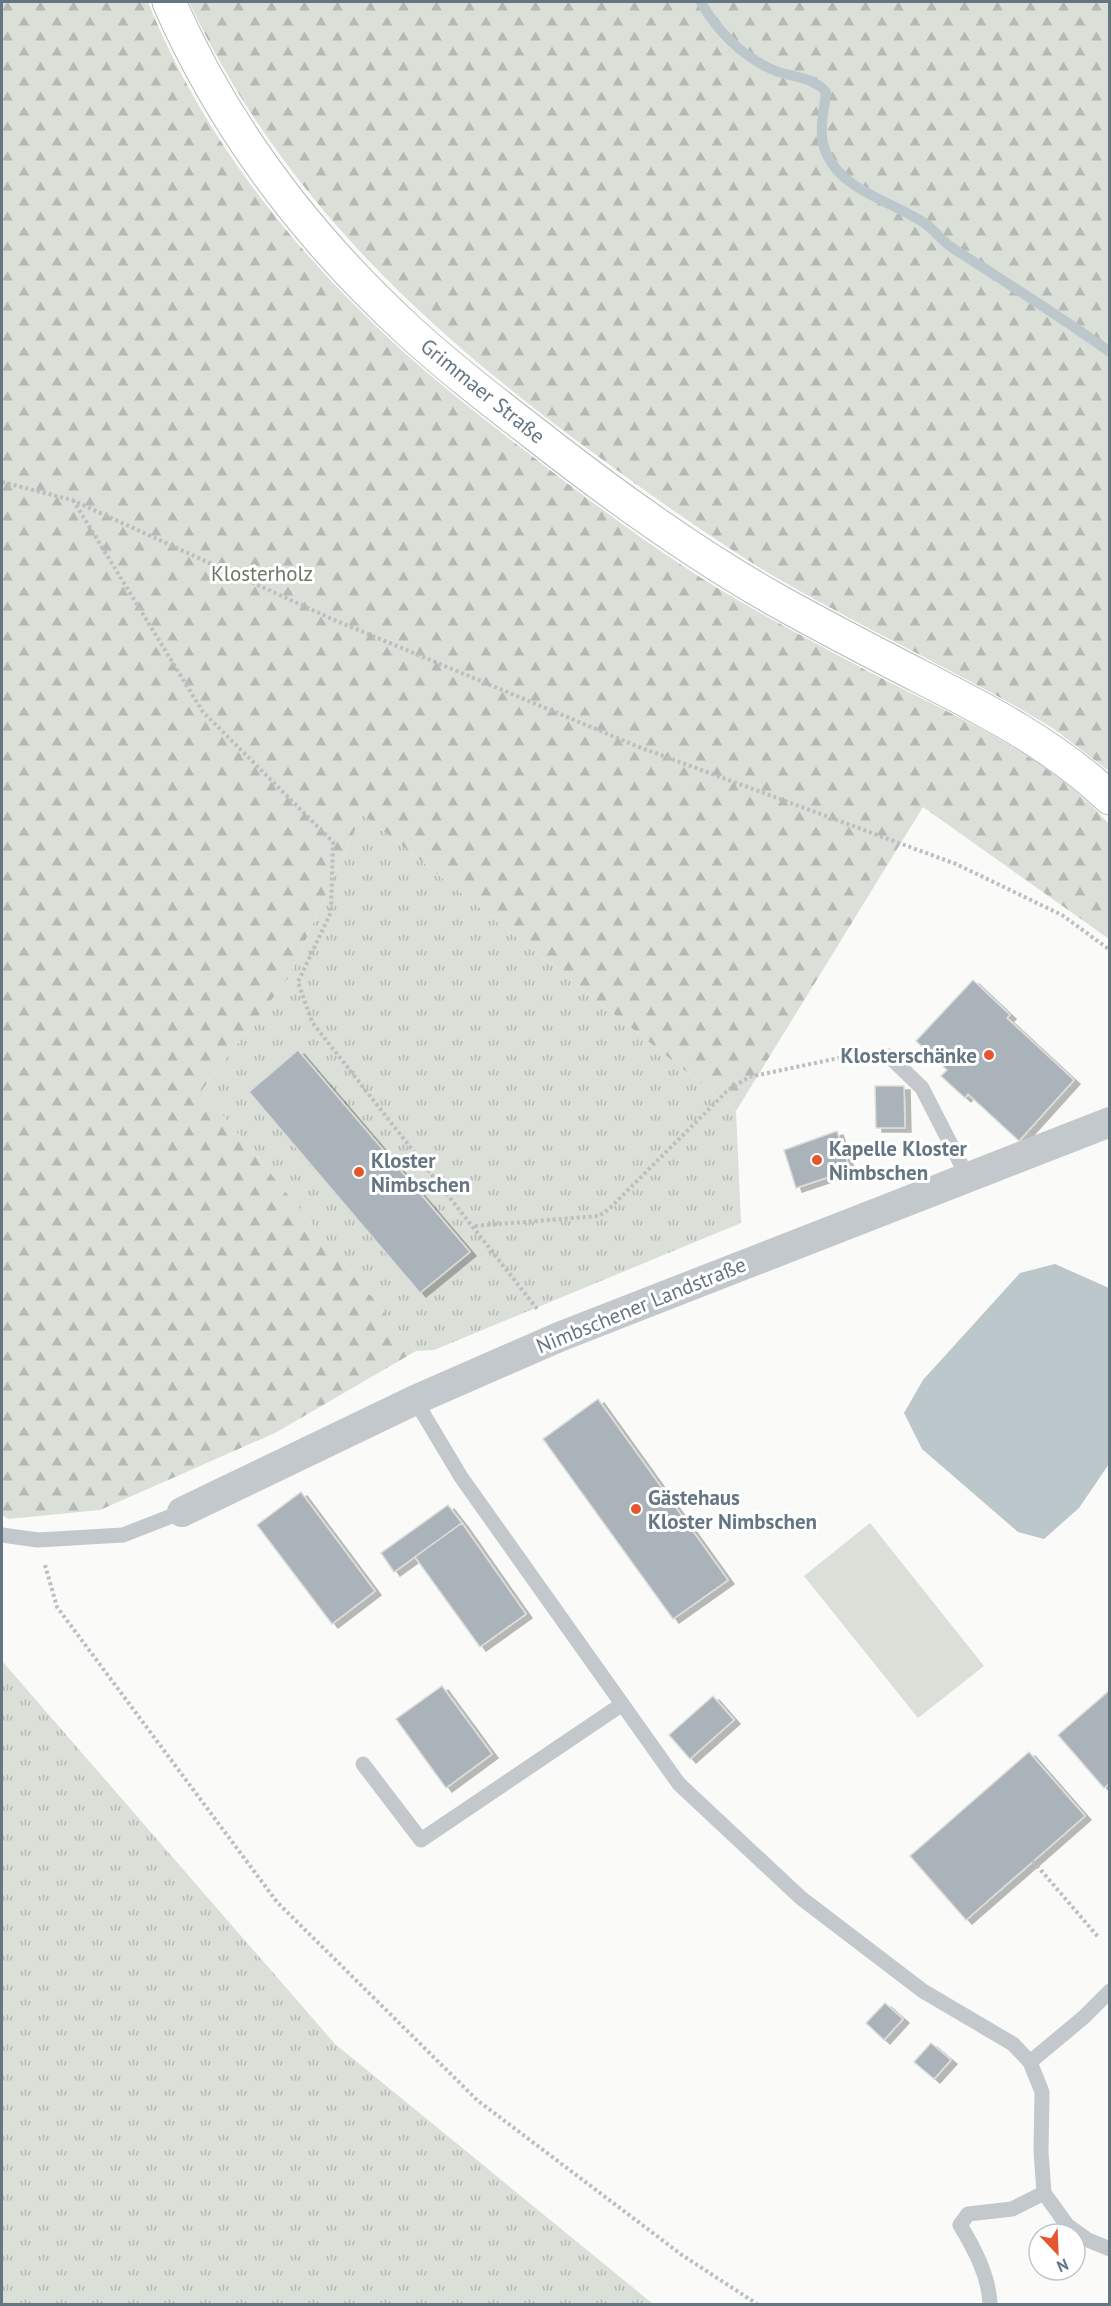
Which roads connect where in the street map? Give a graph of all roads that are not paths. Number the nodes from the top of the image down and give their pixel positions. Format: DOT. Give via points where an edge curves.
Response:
graph roads {
  1 [pos="169,2"];
  2 [pos="1110,798"];
  3 [pos="889,1056"];
  4 [pos="1110,1122"];
  5 [pos="968,1178"];
  6 [pos="415,1400"];
  7 [pos="182,1512"];
  8 [pos="2,1535"];
  9 [pos="621,1705"];
  10 [pos="363,1764"];
  11 [pos="1110,1991"];
  12 [pos="1030,2061"];
  13 [pos="1044,2193"];
  14 [pos="1110,2249"];
  15 [pos="990,2304"];
  1 -- 2 [label="main road, Grimmaer Straße" via="209,84 274,184 316,236 410,332 660,528 768,596 1043,744"];
  3 -- 5 [label="lane" via="921,1088"];
  4 -- 5 [label="street, Nimbschener Landstraße"];
  5 -- 6 [label="street, Nimbschener Landstraße" via="559,1337"];
  6 -- 7 [label="street, Nimbschener Landstraße"];
  6 -- 9 [label="lane" via="461,1478"];
  7 -- 8 [label="lane" via="123,1534 38,1540"];
  9 -- 10 [label="lane" via="421,1840"];
  9 -- 12 [label="lane" via="679,1784 801,1898 923,1992 1013,2044"];
  11 -- 12 [label="lane"];
  12 -- 13 [label="lane" via="1042,2092"];
  13 -- 14 [label="lane" via="1066,2225"];
  13 -- 15 [label="lane" via="1012,2209 968,2214 960,2225 975,2250"];
}
